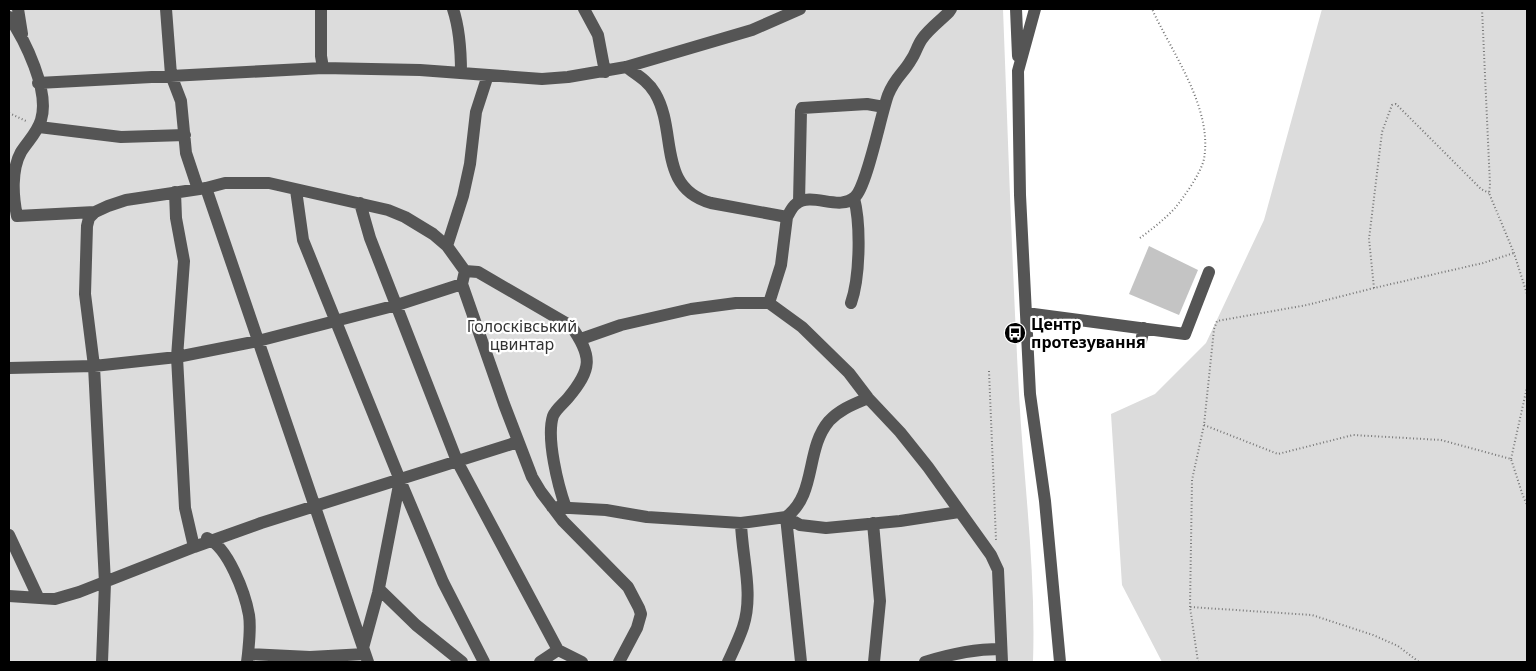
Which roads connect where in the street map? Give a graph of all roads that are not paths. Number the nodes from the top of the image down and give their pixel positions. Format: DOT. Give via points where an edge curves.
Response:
graph roads {
  1 [pos="18,9"];
  2 [pos="166,9"];
  3 [pos="320,9"];
  4 [pos="453,9"];
  5 [pos="584,9"];
  6 [pos="800,9"];
  7 [pos="951,9"];
  8 [pos="1016,9"];
  9 [pos="1035,9"];
  10 [pos="9,16"];
  11 [pos="22,36"];
  12 [pos="626,67"];
  13 [pos="323,68"];
  14 [pos="1018,71"];
  15 [pos="604,72"];
  16 [pos="461,73"];
  17 [pos="171,75"];
  18 [pos="488,75"];
  19 [pos="38,83"];
  20 [pos="884,106"];
  21 [pos="39,127"];
  22 [pos="185,135"];
  23 [pos="202,188"];
  24 [pos="296,190"];
  25 [pos="175,192"];
  26 [pos="854,198"];
  27 [pos="799,202"];
  28 [pos="360,204"];
  29 [pos="95,212"];
  30 [pos="787,217"];
  31 [pos="447,246"];
  32 [pos="465,271"];
  33 [pos="1208,272"];
  34 [pos="462,284"];
  35 [pos="769,303"];
  36 [pos="851,303"];
  37 [pos="397,306"];
  38 [pos="1026,313"];
  39 [pos="336,321"];
  40 [pos="580,339"];
  41 [pos="258,341"];
  42 [pos="177,357"];
  43 [pos="94,366"];
  44 [pos="9,368"];
  45 [pos="868,398"];
  46 [pos="518,442"];
  47 [pos="457,461"];
  48 [pos="400,480"];
  49 [pos="560,490"];
  50 [pos="549,503"];
  51 [pos="315,506"];
  52 [pos="566,508"];
  53 [pos="960,512"];
  54 [pos="786,517"];
  55 [pos="741,523"];
  56 [pos="873,523"];
  57 [pos="190,530"];
  58 [pos="9,536"];
  59 [pos="213,540"];
  60 [pos="194,546"];
  61 [pos="105,583"];
  62 [pos="379,589"];
  63 [pos="9,596"];
  64 [pos="38,597"];
  65 [pos="1001,649"];
  66 [pos="558,650"];
  67 [pos="365,655"];
  68 [pos="248,658"];
  69 [pos="102,662"];
  70 [pos="462,662"];
  71 [pos="484,662"];
  72 [pos="540,662"];
  73 [pos="582,662"];
  74 [pos="619,662"];
  75 [pos="728,662"];
  76 [pos="802,662"];
  77 [pos="874,662"];
  78 [pos="925,662"];
  79 [pos="1002,662"];
  80 [pos="1060,662"];
  1 -- 11 [label="street"];
  2 -- 17 [label="street"];
  3 -- 13 [label="street"];
  4 -- 16 [label="street" via="461,47"];
  5 -- 15 [label="street" via="598,35"];
  6 -- 12 [label="street" via="752,30"];
  7 -- 20 [label="street" via="923,38 913,58 893,84"];
  8 -- 14 [label="street"];
  9 -- 14 [label="street"];
  10 -- 11 [label="street"];
  11 -- 19 [label="street"];
  12 -- 15 [label="street"];
  12 -- 30 [label="street" via="647,82 655,93 661,106 676,176 689,192 711,203"];
  13 -- 16 [label="street"];
  13 -- 17 [label="street"];
  14 -- 38 [label="street"];
  15 -- 18 [label="street" via="542,79"];
  16 -- 18 [label="street"];
  17 -- 19 [label="street"];
  17 -- 22 [label="street" via="180,102"];
  18 -- 31 [label="street" via="476,112 463,196"];
  19 -- 21 [label="street" via="43,102"];
  20 -- 26 [label="street" via="864,179"];
  20 -- 27 [label="street" via="802,108"];
  21 -- 22 [label="street" via="121,137"];
  21 -- 29 [label="street" via="17,162 17,216"];
  22 -- 23 [label="street" via="186,153"];
  23 -- 24 [label="street" via="225,183 269,183"];
  23 -- 25 [label="street"];
  23 -- 41 [label="street"];
  24 -- 28 [label="street"];
  24 -- 39 [label="street" via="303,240"];
  25 -- 29 [label="street" via="126,200"];
  25 -- 42 [label="street" via="184,261"];
  26 -- 27 [label="street" via="837,202"];
  26 -- 36 [label="street" via="858,224 856,284"];
  27 -- 30 [label="street"];
  28 -- 31 [label="street" via="405,217"];
  28 -- 37 [label="street"];
  29 -- 43 [label="street" via="87,226 85,294"];
  30 -- 35 [label="street" via="780,265"];
  31 -- 32 [label="street"];
  32 -- 34 [label="street"];
  32 -- 40 [label="street" via="474,271 496,282 571,326"];
  33 -- 38 [label="street" via="1185,334 1143,335"];
  34 -- 37 [label="street"];
  34 -- 46 [label="street"];
  35 -- 40 [label="street" via="746,302 691,309 621,325"];
  35 -- 45 [label="street" via="802,327 837,360"];
  37 -- 39 [label="street"];
  37 -- 47 [label="street"];
  38 -- 80 [label="street" via="1030,394 1045,501"];
  39 -- 41 [label="street"];
  39 -- 48 [label="street"];
  40 -- 49 [label="street" via="588,365 578,384 556,411 552,427"];
  41 -- 42 [label="street"];
  41 -- 51 [label="street"];
  42 -- 43 [label="street"];
  42 -- 57 [label="street" via="185,508"];
  43 -- 44 [label="street"];
  43 -- 61 [label="street"];
  45 -- 53 [label="street" via="906,439"];
  45 -- 54 [label="street" via="847,407 825,426 805,492 794,511"];
  46 -- 47 [label="street"];
  46 -- 50 [label="street" via="532,477"];
  47 -- 48 [label="street"];
  47 -- 66 [label="street"];
  48 -- 51 [label="street"];
  48 -- 62 [label="street"];
  48 -- 71 [label="street" via="443,582"];
  49 -- 50 [label="street"];
  49 -- 52 [label="street"];
  50 -- 52 [label="street"];
  50 -- 74 [label="street" via="628,587 636,601 640,620"];
  51 -- 59 [label="street"];
  51 -- 67 [label="street"];
  52 -- 55 [label="street"];
  53 -- 56 [label="street"];
  53 -- 65 [label="street" via="998,570"];
  54 -- 55 [label="street"];
  54 -- 56 [label="street" via="814,528 844,528"];
  54 -- 76 [label="street"];
  55 -- 75 [label="street" via="747,609 744,626"];
  56 -- 77 [label="street" via="880,601"];
  57 -- 59 [label="street"];
  57 -- 60 [label="street"];
  58 -- 64 [label="street"];
  59 -- 60 [label="street"];
  59 -- 68 [label="street" via="229,562 241,588 249,616"];
  60 -- 61 [label="street"];
  61 -- 64 [label="street" via="55,599"];
  61 -- 69 [label="street"];
  62 -- 67 [label="street"];
  62 -- 70 [label="street"];
  63 -- 64 [label="street"];
  65 -- 78 [label="street" via="961,652"];
  65 -- 79 [label="street"];
  66 -- 72 [label="street"];
  66 -- 73 [label="street"];
  67 -- 68 [label="street"];
}
